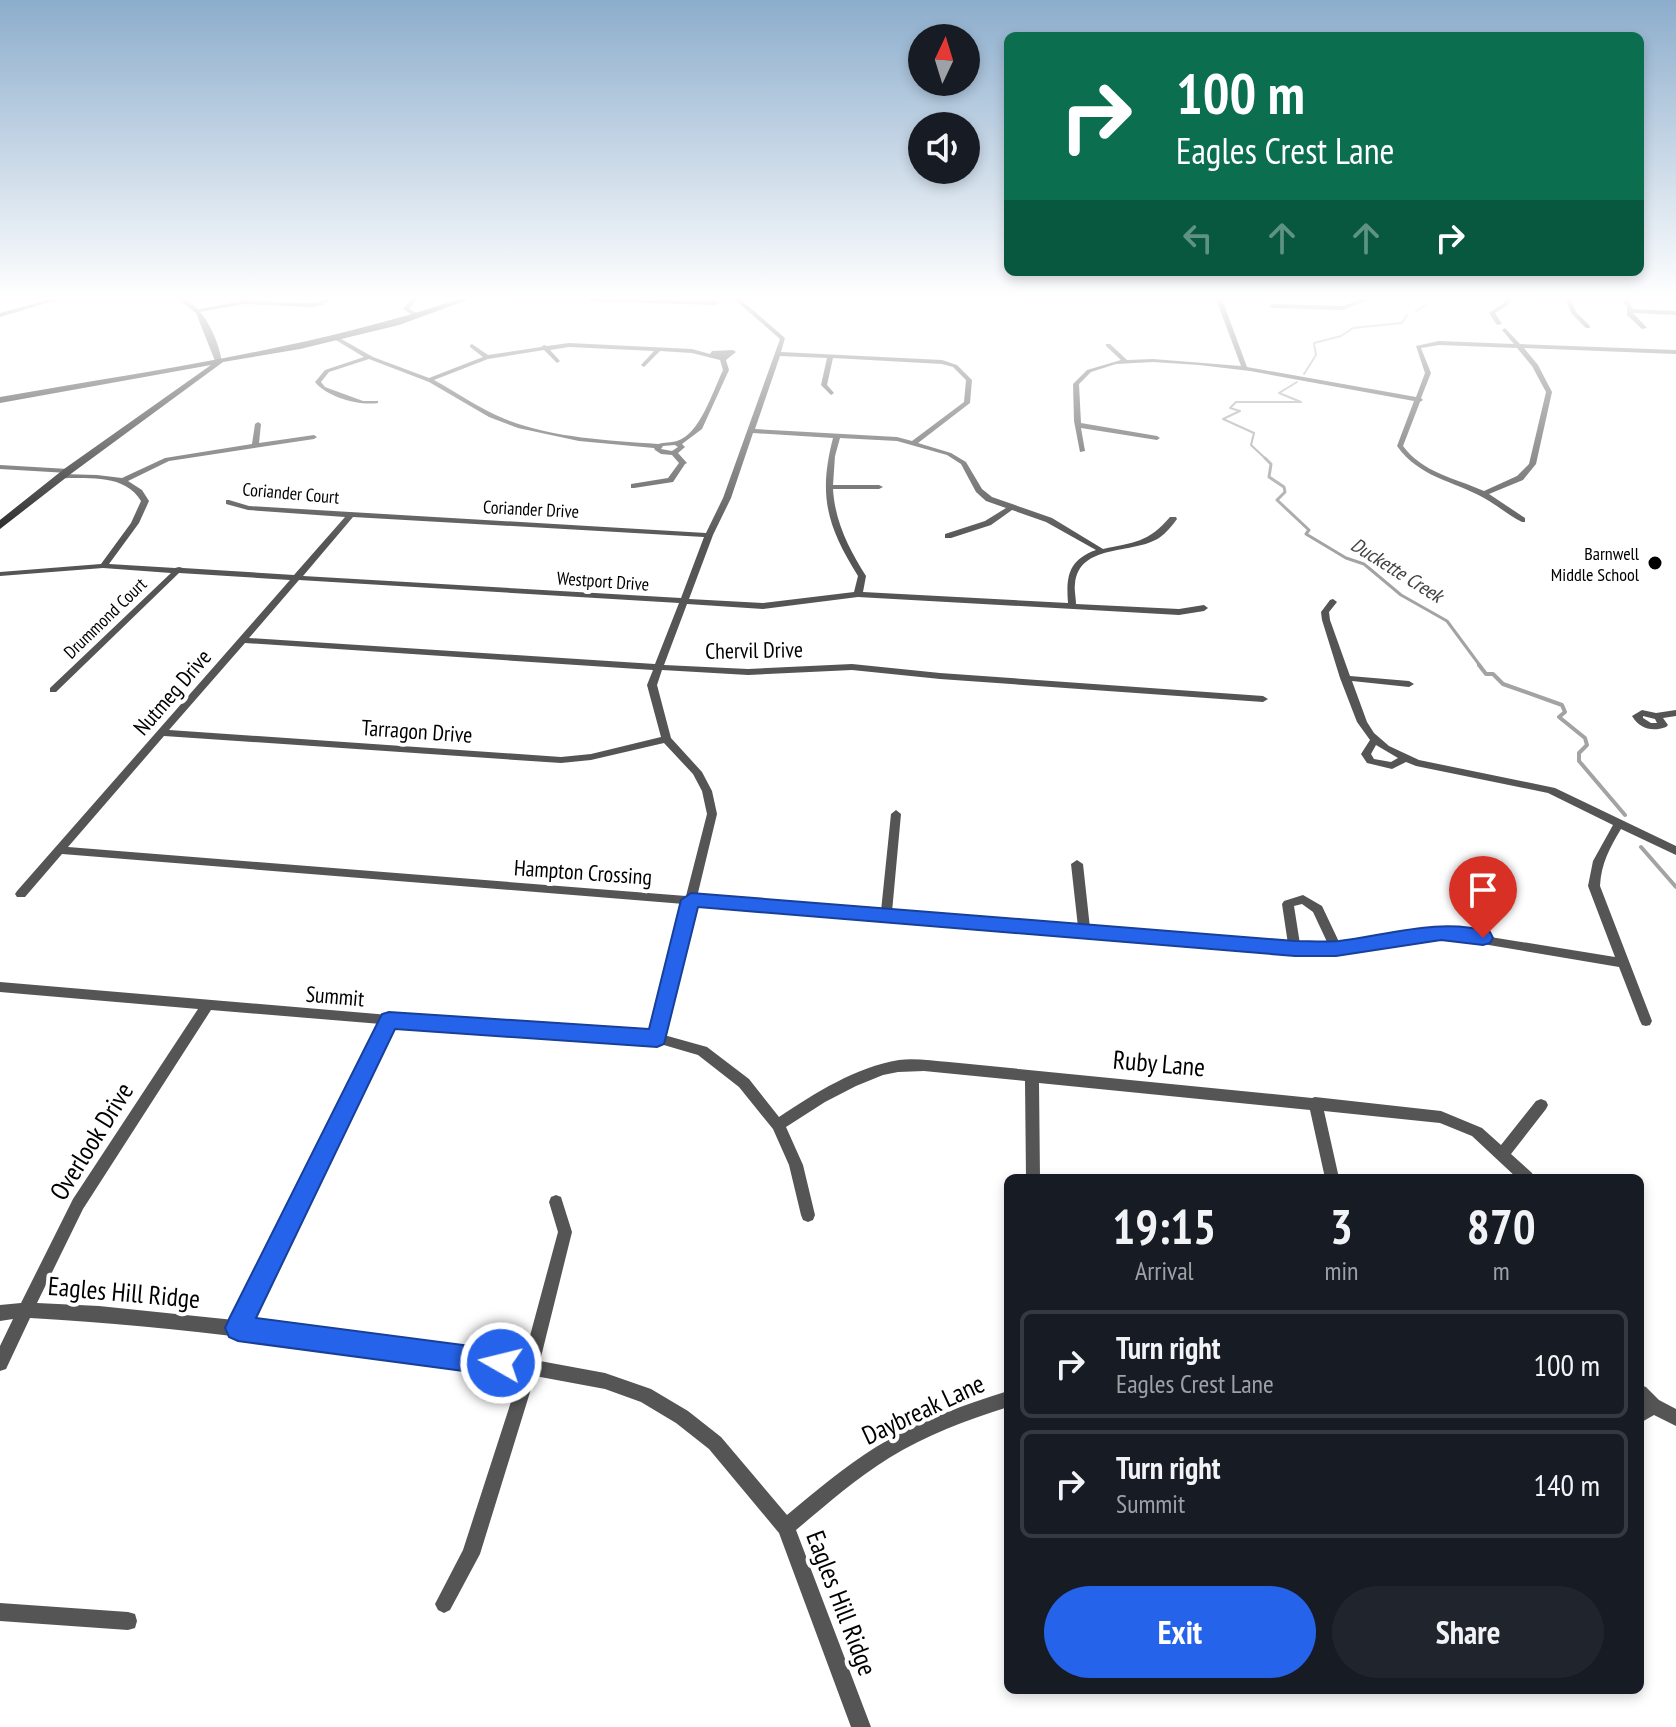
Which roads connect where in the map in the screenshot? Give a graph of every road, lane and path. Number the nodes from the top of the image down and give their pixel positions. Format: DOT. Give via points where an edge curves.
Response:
graph roads {
  1 [pos="118,380"];
  2 [pos="192,380"];
  3 [pos="198,380"];
  4 [pos="320,380"];
  5 [pos="429,380"];
  6 [pos="721,380"];
  7 [pos="769,380"];
  8 [pos="825,380"];
  9 [pos="967,380"];
  10 [pos="1081,380"];
  11 [pos="1311,380"];
  12 [pos="1426,380"];
  13 [pos="1543,380"];
  14 [pos="192,383"];
  15 [pos="831,393"];
  16 [pos="0,400"];
  17 [pos="1420,400"];
  18 [pos="376,402"];
  19 [pos="258,424"];
  20 [pos="1078,425"];
  21 [pos="751,431"];
  22 [pos="837,435"];
  23 [pos="314,437"];
  24 [pos="1157,438"];
  25 [pos="914,443"];
  26 [pos="678,444"];
  27 [pos="255,446"];
  28 [pos="659,446"];
  29 [pos="1082,451"];
  30 [pos="674,453"];
  31 [pos="0,467"];
  32 [pos="65,474"];
  33 [pos="124,480"];
  34 [pos="634,486"];
  35 [pos="830,487"];
  36 [pos="879,487"];
  37 [pos="1484,494"];
  38 [pos="229,502"];
  39 [pos="1009,509"];
  40 [pos="351,515"];
  41 [pos="1173,519"];
  42 [pos="1522,520"];
  43 [pos="0,526"];
  44 [pos="709,535"];
  45 [pos="948,536"];
  46 [pos="1099,549"];
  47 [pos="103,566"];
  48 [pos="179,569"];
  49 [pos="0,574"];
  50 [pos="298,577"];
  51 [pos="858,594"];
  52 [pos="685,602"];
  53 [pos="1333,602"];
  54 [pos="1072,607"];
  55 [pos="1204,608"];
  56 [pos="245,640"];
  57 [pos="659,666"];
  58 [pos="1345,678"];
  59 [pos="1409,684"];
  60 [pos="53,690"];
  61 [pos="1263,699"];
  62 [pos="1676,713"];
  63 [pos="1657,716"];
  64 [pos="164,733"];
  65 [pos="666,739"];
  66 [pos="1375,739"];
  67 [pos="1405,758"];
  68 [pos="896,814"];
  69 [pos="1619,824"];
  70 [pos="61,850"];
  71 [pos="1676,851"];
  72 [pos="1077,864"];
  73 [pos="21,894"];
  74 [pos="691,900"];
  75 [pos="886,915"];
  76 [pos="1084,931"];
  77 [pos="1295,949"];
  78 [pos="1336,949"];
  79 [pos="1625,963"];
  80 [pos="0,987"];
  81 [pos="207,1005"];
  82 [pos="389,1020"];
  83 [pos="1646,1021"];
  84 [pos="657,1038"];
  85 [pos="1032,1077"];
  86 [pos="1315,1103"];
  87 [pos="1541,1105"];
  88 [pos="778,1125"];
  89 [pos="1503,1153"];
  90 [pos="1033,1174"];
  91 [pos="1331,1174"];
  92 [pos="1523,1174"];
  93 [pos="556,1202"];
  94 [pos="808,1215"];
  95 [pos="26,1310"];
  96 [pos="0,1313"];
  97 [pos="238,1328"];
  98 [pos="0,1363"];
  99 [pos="530,1367"];
  100 [pos="1004,1400"];
  101 [pos="1647,1411"];
  102 [pos="1676,1418"];
  103 [pos="786,1527"];
  104 [pos="444,1604"];
  105 [pos="0,1612"];
  106 [pos="128,1621"];
  107 [pos="861,1727"];
  1 -- 16 [label="main road"];
  2 -- 14 [label="main road"];
  3 -- 14 [label="main road"];
  4 -- 18 [label="street" via="323,388 362,403"];
  5 -- 28 [label="street" via="480,410 542,435"];
  6 -- 26 [label="street" via="699,429"];
  7 -- 21 [label="street"];
  8 -- 15 [label="street"];
  9 -- 25 [label="street" via="964,408"];
  10 -- 20 [label="street" via="1076,384"];
  11 -- 17 [label="street"];
  12 -- 17 [label="street"];
  13 -- 37 [label="street" via="1549,392 1532,464 1520,478"];
  14 -- 32 [label="main road"];
  17 -- 37 [label="street" via="1400,446 1406,456 1425,470"];
  19 -- 27 [label="street"];
  20 -- 24 [label="street"];
  20 -- 29 [label="street"];
  21 -- 22 [label="street"];
  21 -- 44 [label="street"];
  22 -- 25 [label="street"];
  22 -- 35 [label="street"];
  23 -- 27 [label="street"];
  25 -- 39 [label="street" via="964,463 979,490"];
  26 -- 28 [label="street"];
  26 -- 30 [label="street" via="681,449"];
  27 -- 33 [label="street" via="167,459"];
  28 -- 30 [label="street" via="661,452"];
  30 -- 34 [label="street" via="683,463 670,480"];
  31 -- 32 [label="street"];
  32 -- 33 [label="street"];
  32 -- 43 [label="main road"];
  33 -- 47 [label="street" via="138,487 145,501"];
  35 -- 36 [label="street"];
  35 -- 51 [label="street" via="836,533 862,576"];
  37 -- 42 [label="street"];
  38 -- 40 [label="street, Coriander Court"];
  39 -- 45 [label="street" via="988,523"];
  39 -- 46 [label="street" via="1049,520"];
  40 -- 44 [label="street, Coriander Drive"];
  40 -- 50 [label="street, Nutmeg Drive"];
  41 -- 46 [label="street" via="1153,539"];
  44 -- 52 [label="street"];
  46 -- 54 [label="street" via="1075,569"];
  47 -- 48 [label="street, Westport Drive"];
  47 -- 49 [label="street, Westport Drive"];
  48 -- 50 [label="street, Westport Drive"];
  48 -- 60 [label="street, Drummond Court"];
  50 -- 52 [label="street, Westport Drive"];
  50 -- 56 [label="street, Nutmeg Drive"];
  51 -- 52 [label="street, Westport Drive" via="772,606"];
  51 -- 54 [label="street, Westport Drive"];
  52 -- 57 [label="street"];
  53 -- 58 [label="street" via="1326,620"];
  54 -- 55 [label="street, Westport Drive" via="1179,612"];
  56 -- 57 [label="street, Chervil Drive"];
  56 -- 64 [label="street, Nutmeg Drive"];
  57 -- 61 [label="street, Chervil Drive" via="748,672 820,666 888,669"];
  57 -- 65 [label="street" via="652,685"];
  58 -- 59 [label="street"];
  58 -- 66 [label="street" via="1362,722"];
  62 -- 63 [label="street"];
  64 -- 65 [label="street, Tarragon Drive" via="561,760"];
  64 -- 70 [label="street, Nutmeg Drive"];
  65 -- 74 [label="street" via="697,772 712,814"];
  66 -- 67 [label="street"];
  66 -- 67 [label="street" via="1366,754 1371,761 1392,766"];
  67 -- 69 [label="street" via="1551,790"];
  68 -- 75 [label="street"];
  69 -- 71 [label="street"];
  69 -- 79 [label="street" via="1602,850 1594,886"];
  70 -- 73 [label="street, Nutmeg Drive"];
  70 -- 74 [label="street, Hampton Crossing"];
  72 -- 76 [label="street"];
  74 -- 75 [label="street, Hampton Crossing"];
  74 -- 84 [label="street"];
  75 -- 76 [label="street, Hampton Crossing"];
  76 -- 77 [label="street, Hampton Crossing"];
  77 -- 78 [label="street, Hampton Crossing"];
  77 -- 78 [label="street" via="1288,904 1303,899 1318,909"];
  78 -- 79 [label="street, Hampton Crossing" via="1441,933"];
  79 -- 83 [label="street"];
  80 -- 81 [label="street, Summit"];
  81 -- 82 [label="street, Summit"];
  81 -- 95 [label="street, Overlook Drive" via="78,1204"];
  82 -- 84 [label="street, Summit"];
  82 -- 97 [label="street"];
  84 -- 88 [label="street, Summit" via="710,1055 744,1083"];
  85 -- 86 [label="street, Ruby Lane"];
  85 -- 88 [label="street, Ruby Lane" via="899,1066 810,1103"];
  85 -- 90 [label="street"];
  86 -- 89 [label="street, Ruby Lane" via="1441,1117 1477,1132"];
  86 -- 91 [label="street"];
  87 -- 89 [label="street"];
  88 -- 94 [label="street, Summit" via="796,1165"];
  89 -- 92 [label="street, Ruby Lane"];
  93 -- 99 [label="street" via="565,1232"];
  95 -- 96 [label="street, Eagles Hill Ridge"];
  95 -- 97 [label="street, Eagles Hill Ridge"];
  95 -- 98 [label="street, Overlook Drive"];
  97 -- 99 [label="street, Eagles Hill Ridge"];
  99 -- 103 [label="street, Eagles Hill Ridge" via="605,1381 645,1395 682,1417 715,1443"];
  99 -- 104 [label="street" via="471,1554"];
  100 -- 103 [label="street, Daybreak Lane" via="975,1408 867,1462"];
  101 -- 102 [label="street"];
  103 -- 107 [label="street, Eagles Hill Ridge"];
  105 -- 106 [label="street"];
}
